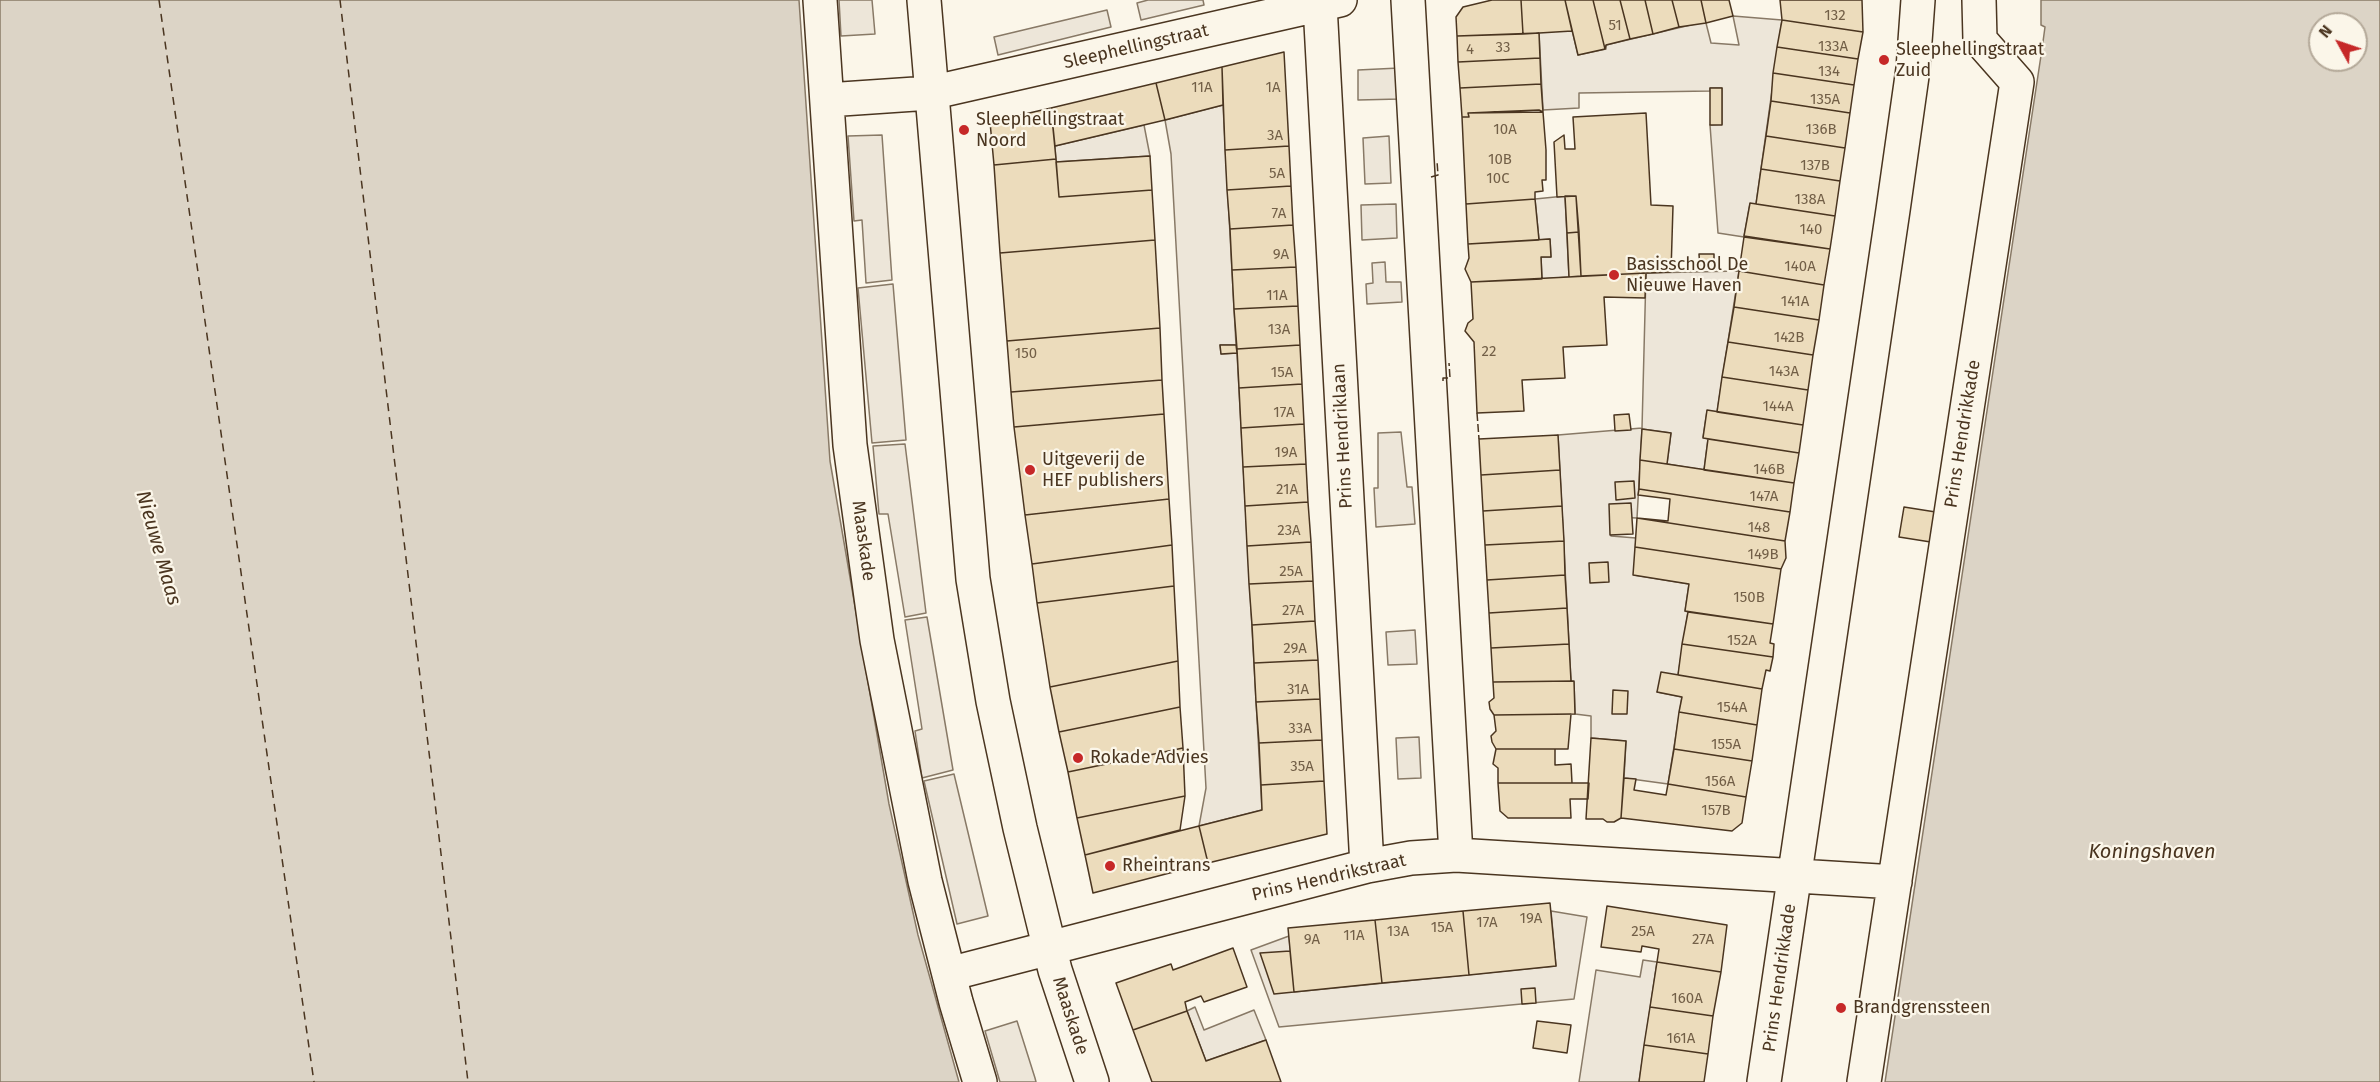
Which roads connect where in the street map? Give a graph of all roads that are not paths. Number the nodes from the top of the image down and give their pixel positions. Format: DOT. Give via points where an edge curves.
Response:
graph roads {
  1 [pos="820,0"];
  2 [pos="924,0"];
  3 [pos="1408,0"];
  4 [pos="1918,0"];
  5 [pos="1979,0"];
  6 [pos="1330,3"];
  7 [pos="930,93"];
  8 [pos="827,100"];
  9 [pos="1456,855"];
  10 [pos="1367,866"];
  11 [pos="1795,875"];
  12 [pos="1895,882"];
  13 [pos="1049,949"];
  14 [pos="949,974"];
  15 [pos="980,1082"];
  16 [pos="1092,1082"];
  17 [pos="1764,1082"];
  18 [pos="1864,1082"];
  1 -- 8 [label="street, Maaskade"];
  2 -- 7 [label="street, Maaskade"];
  3 -- 9 [label="street"];
  4 -- 11 [label="street, Prins Hendrikkade" via="1913,69"];
  5 -- 12 [label="street, Prins Hendrikkade" via="1980,40 2018,82"];
  6 -- 7 [label="street, Sleephellingstraat"];
  6 -- 10 [label="street, Prins Hendriklaan"];
  7 -- 8 [label="street"];
  7 -- 13 [label="street, Maaskade" via="973,579 1005,762"];
  8 -- 14 [label="street, Maaskade" via="856,495 877,640 904,780"];
  9 -- 10 [label="street, Prins Hendrikstraat"];
  9 -- 11 [label="street, Prins Hendrikstraat"];
  10 -- 13 [label="street, Prins Hendrikstraat"];
  11 -- 12 [label="street"];
  11 -- 17 [label="street, Prins Hendrikkade"];
  12 -- 18 [label="street, Prins Hendrikkade"];
  13 -- 14 [label="street"];
  13 -- 16 [label="street, Maaskade"];
  14 -- 15 [label="street, Maaskade"];
}
